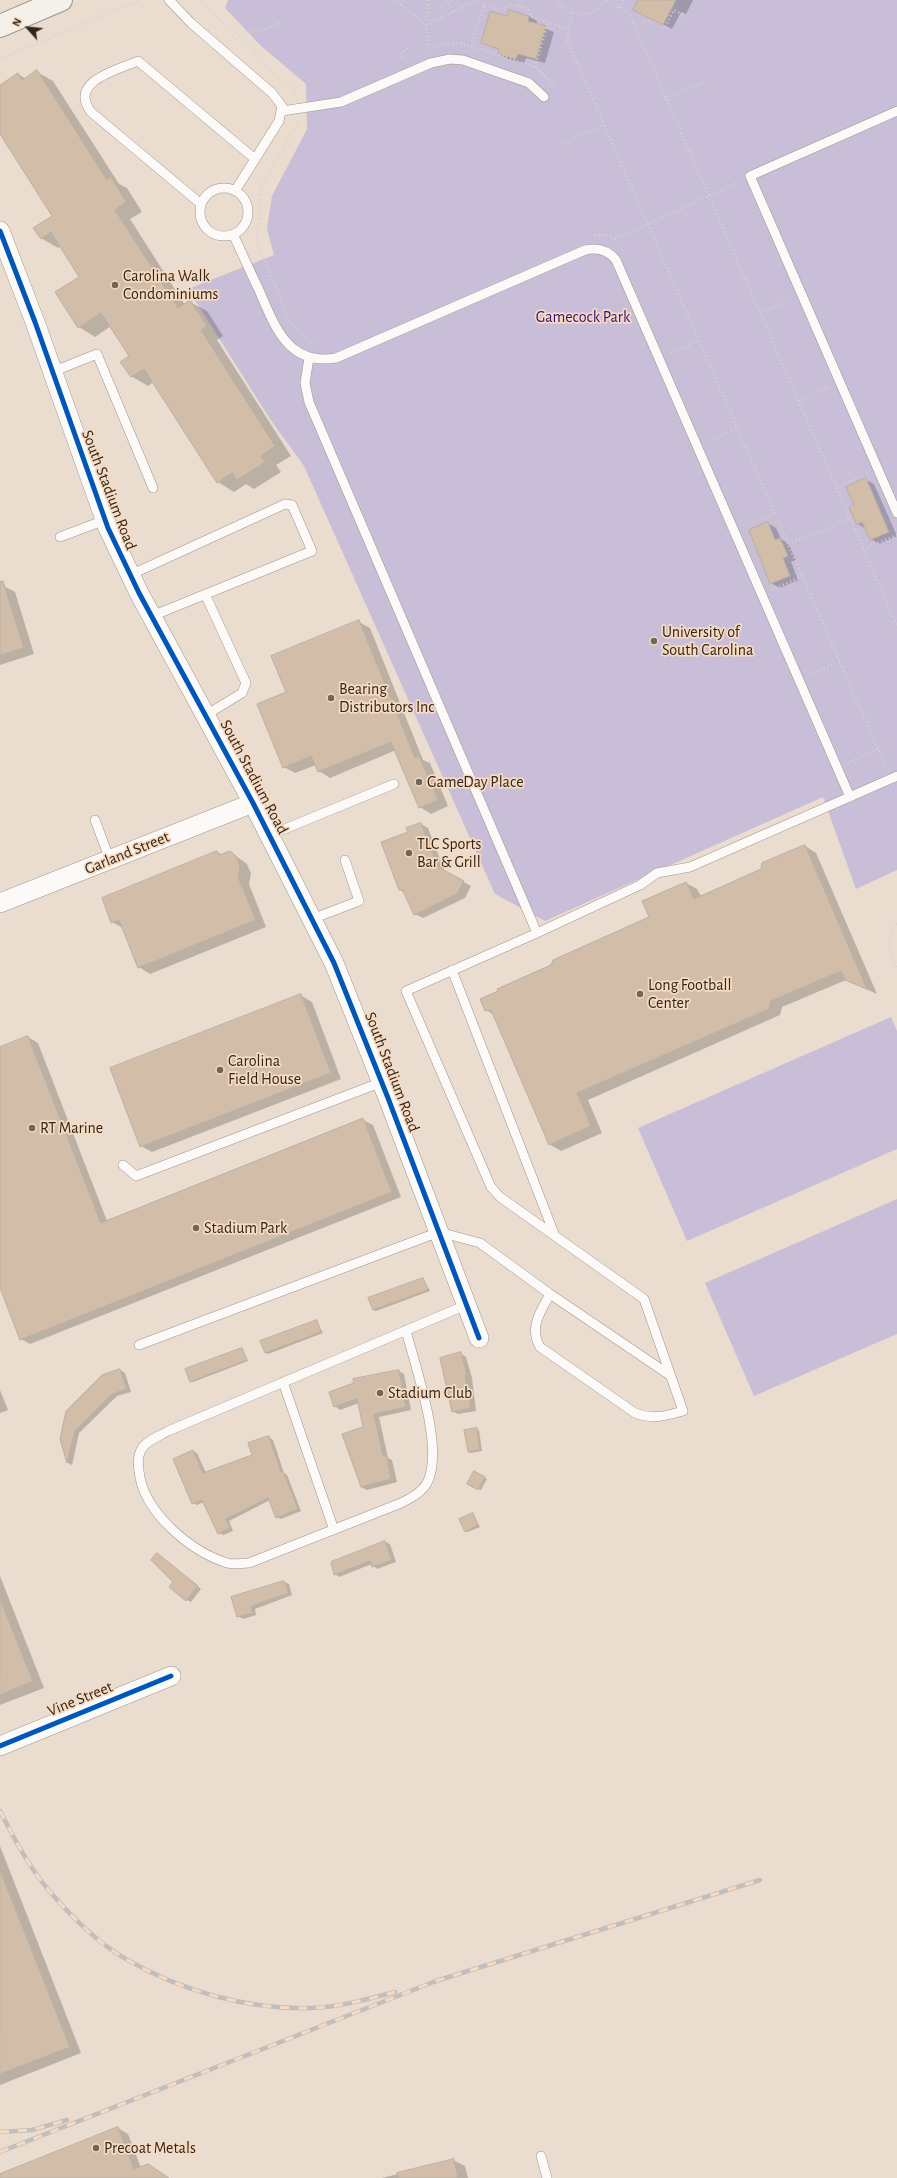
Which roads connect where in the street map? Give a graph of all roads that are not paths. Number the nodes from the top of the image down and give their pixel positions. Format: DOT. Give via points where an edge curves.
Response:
graph roads {
  1 [pos="61,0"];
  2 [pos="170,0"];
  3 [pos="0,26"];
  4 [pos="544,97"];
  5 [pos="282,111"];
  6 [pos="897,111"];
  7 [pos="255,159"];
  8 [pos="236,191"];
  9 [pos="201,204"];
  10 [pos="0,234"];
  11 [pos="233,234"];
  12 [pos="309,358"];
  13 [pos="52,372"];
  14 [pos="153,488"];
  15 [pos="897,513"];
  16 [pos="105,520"];
  17 [pos="60,537"];
  18 [pos="130,575"];
  19 [pos="205,594"];
  20 [pos="152,616"];
  21 [pos="206,715"];
  22 [pos="894,777"];
  23 [pos="394,784"];
  24 [pos="850,797"];
  25 [pos="253,803"];
  26 [pos="95,820"];
  27 [pos="270,835"];
  28 [pos="110,860"];
  29 [pos="345,860"];
  30 [pos="0,903"];
  31 [pos="312,918"];
  32 [pos="537,932"];
  33 [pos="452,970"];
  34 [pos="382,1082"];
  35 [pos="123,1165"];
  36 [pos="439,1232"];
  37 [pos="555,1236"];
  38 [pos="550,1294"];
  39 [pos="466,1305"];
  40 [pos="406,1330"];
  41 [pos="479,1338"];
  42 [pos="139,1345"];
  43 [pos="671,1376"];
  44 [pos="283,1382"];
  45 [pos="334,1530"];
  46 [pos="171,1676"];
  47 [pos="0,1746"];
  48 [pos="541,2156"];
  49 [pos="547,2178"];
  1 -- 3 [label="main road"];
  2 -- 5 [label="lane" via="191,24 280,100"];
  4 -- 5 [label="lane" via="529,83 463,60 450,59 434,62 341,102"];
  5 -- 7 [label="lane" via="279,121"];
  6 -- 15 [label="lane" via="750,176"];
  7 -- 8 [label="lane"];
  7 -- 9 [label="lane" via="138,61 92,81 85,93 85,101 91,112"];
  8 -- 9 [label="lane" via="221,188 214,190"];
  8 -- 11 [label="lane" via="242,196 248,209 244,224"];
  9 -- 11 [label="lane" via="200,215 206,228 219,236"];
  10 -- 13 [label="street, South Stadium Road"];
  11 -- 12 [label="lane" via="275,328 294,350"];
  12 -- 24 [label="lane" via="336,358 586,250 597,248 607,251 616,260"];
  12 -- 32 [label="lane" via="305,383 308,402"];
  13 -- 14 [label="lane" via="97,354"];
  13 -- 16 [label="street, South Stadium Road"];
  16 -- 17 [label="lane"];
  16 -- 18 [label="street, South Stadium Road"];
  18 -- 19 [label="lane" via="285,504 292,506 312,551"];
  18 -- 20 [label="street, South Stadium Road"];
  19 -- 20 [label="lane"];
  19 -- 21 [label="lane" via="246,683 242,694"];
  20 -- 21 [label="street, South Stadium Road"];
  21 -- 25 [label="street, South Stadium Road"];
  22 -- 24 [label="lane"];
  23 -- 27 [label="lane"];
  24 -- 32 [label="lane" via="690,867 658,873 640,886"];
  25 -- 27 [label="street, South Stadium Road"];
  25 -- 28 [label="street, Garland Street"];
  26 -- 28 [label="lane"];
  27 -- 31 [label="street, South Stadium Road"];
  28 -- 30 [label="street, Garland Street"];
  29 -- 31 [label="lane" via="359,901"];
  31 -- 34 [label="street, South Stadium Road" via="334,962"];
  32 -- 33 [label="lane"];
  33 -- 37 [label="lane"];
  33 -- 37 [label="lane" via="406,991 491,1186 500,1197"];
  34 -- 35 [label="lane" via="136,1176"];
  34 -- 36 [label="street, South Stadium Road"];
  36 -- 38 [label="lane" via="480,1243"];
  36 -- 39 [label="street, South Stadium Road"];
  36 -- 42 [label="lane"];
  37 -- 43 [label="lane" via="644,1299"];
  38 -- 43 [label="lane"];
  38 -- 43 [label="lane" via="535,1322 535,1338 540,1347 635,1413 646,1418 659,1418 683,1411"];
  39 -- 40 [label="lane"];
  39 -- 41 [label="street, South Stadium Road"];
  40 -- 44 [label="lane"];
  40 -- 45 [label="lane" via="430,1424 432,1466 427,1482 418,1494 401,1503"];
  44 -- 45 [label="lane"];
  44 -- 45 [label="lane" via="168,1431 151,1441 141,1450 138,1464 140,1484 154,1510 176,1533 199,1550 228,1563 248,1563"];
  46 -- 47 [label="street, Vine Street"];
  48 -- 49 [label="lane"];
}
